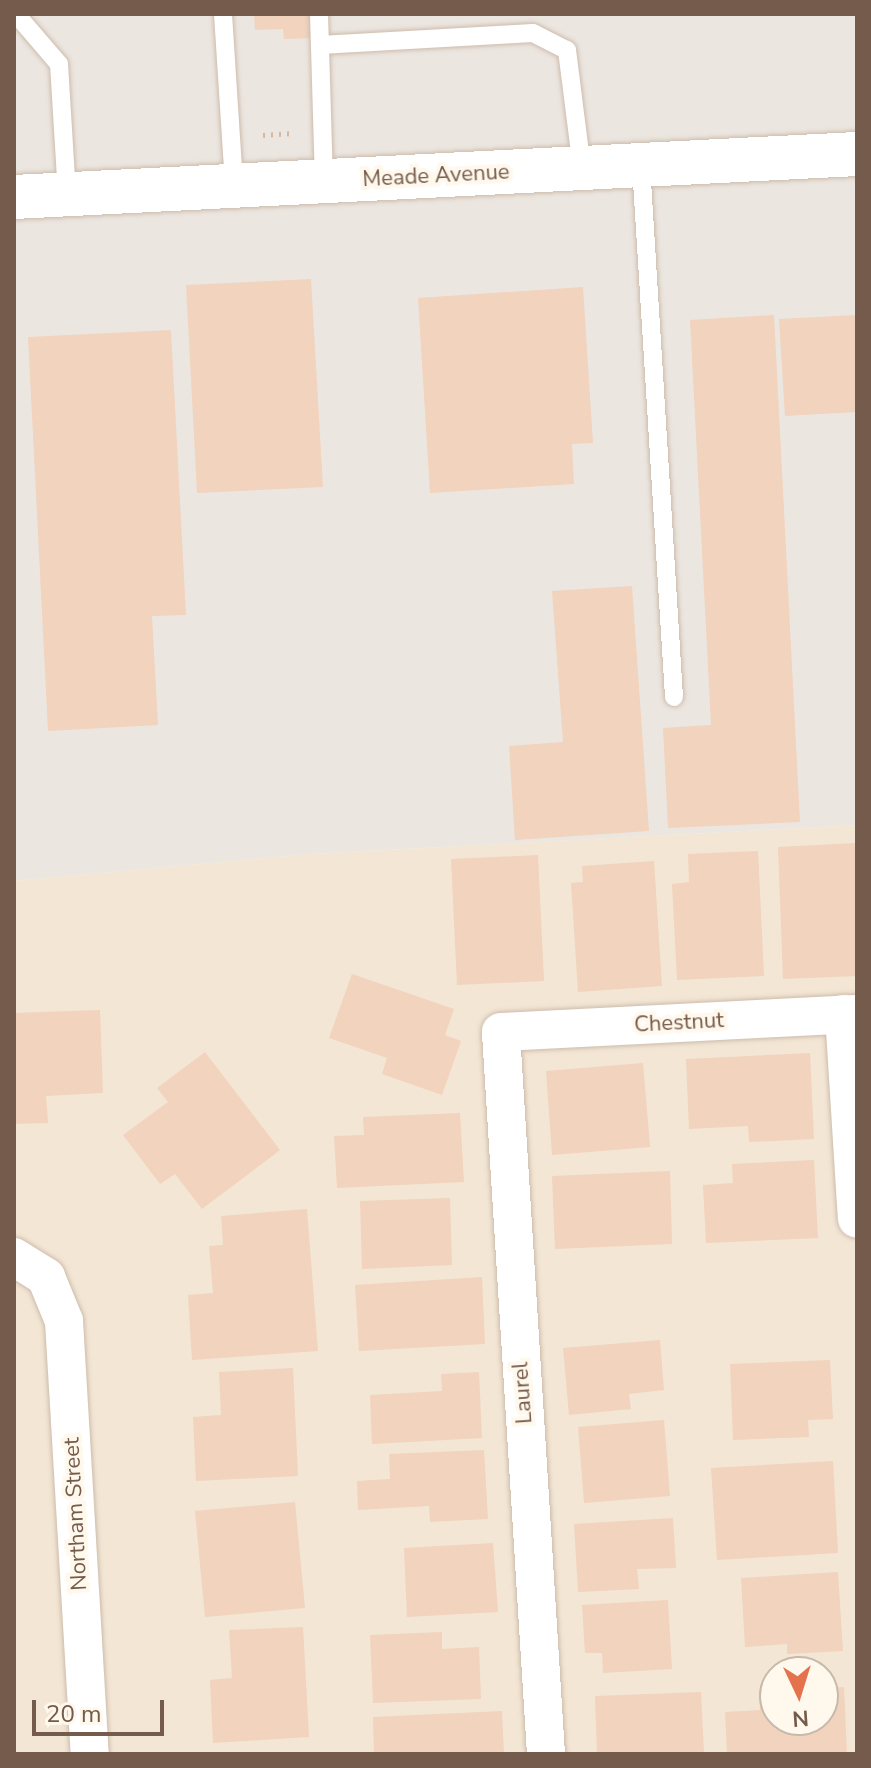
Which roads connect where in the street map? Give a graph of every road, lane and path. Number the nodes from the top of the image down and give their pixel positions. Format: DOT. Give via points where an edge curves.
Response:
graph roads {
  1 [pos="16,14"];
  2 [pos="223,14"];
  3 [pos="319,14"];
  4 [pos="320,45"];
  5 [pos="857,154"];
  6 [pos="641,165"];
  7 [pos="582,168"];
  8 [pos="324,181"];
  9 [pos="234,186"];
  10 [pos="67,195"];
  11 [pos="14,197"];
  12 [pos="674,697"];
  13 [pos="851,1014"];
  14 [pos="501,1032"];
  15 [pos="857,1219"];
  16 [pos="14,1257"];
  17 [pos="90,1754"];
  18 [pos="546,1754"];
  1 -- 10 [label="lane" via="59,64"];
  2 -- 9 [label="lane"];
  3 -- 4 [label="lane"];
  4 -- 7 [label="lane" via="533,33 567,50"];
  4 -- 8 [label="lane"];
  5 -- 6 [label="street, Meade Avenue"];
  6 -- 7 [label="street, Meade Avenue"];
  6 -- 12 [label="lane"];
  7 -- 8 [label="street, Meade Avenue"];
  8 -- 9 [label="street, Meade Avenue"];
  9 -- 10 [label="street, Meade Avenue"];
  10 -- 11 [label="street, Meade Avenue"];
  13 -- 14 [label="street, Chestnut"];
  13 -- 15 [label="street"];
  14 -- 18 [label="street, Laurel"];
  16 -- 17 [label="street, Northam Street" via="46,1277 64,1321"];
}
